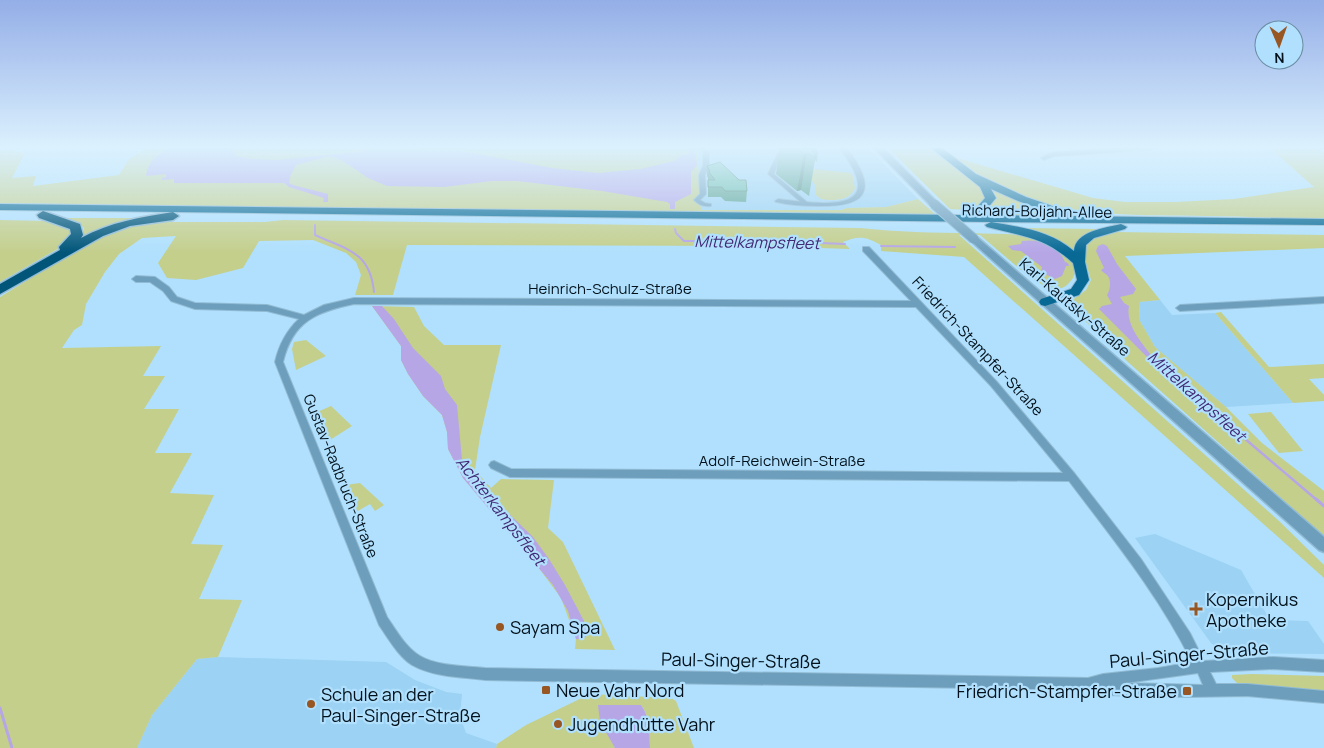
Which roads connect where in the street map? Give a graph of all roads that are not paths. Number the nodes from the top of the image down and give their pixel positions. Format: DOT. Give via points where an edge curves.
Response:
graph roads {
  1 [pos="702,183"];
  2 [pos="781,183"];
  3 [pos="861,183"];
  4 [pos="913,183"];
  5 [pos="981,183"];
  6 [pos="989,183"];
  7 [pos="778,201"];
  8 [pos="805,203"];
  9 [pos="709,205"];
  10 [pos="0,208"];
  11 [pos="0,214"];
  12 [pos="43,215"];
  13 [pos="173,216"];
  14 [pos="962,218"];
  15 [pos="1091,219"];
  16 [pos="1324,222"];
  17 [pos="991,225"];
  18 [pos="1122,227"];
  19 [pos="1324,229"];
  20 [pos="866,249"];
  21 [pos="1080,262"];
  22 [pos="136,279"];
  23 [pos="0,285"];
  24 [pos="0,290"];
  25 [pos="1324,300"];
  26 [pos="1045,302"];
  27 [pos="918,304"];
  28 [pos="1180,308"];
  29 [pos="305,318"];
  30 [pos="494,466"];
  31 [pos="1072,477"];
  32 [pos="1323,546"];
  33 [pos="401,646"];
  34 [pos="1324,666"];
  35 [pos="1200,667"];
  36 [pos="1088,684"];
  37 [pos="1213,691"];
  38 [pos="1324,697"];
  1 -- 9 [label="street" via="703,194 697,200"];
  2 -- 8 [label="street"];
  3 -- 8 [label="street" via="859,196 853,201"];
  4 -- 26 [label="street, Karl-Kautsky-Straße, bridge"];
  5 -- 14 [label="main road" via="991,198 982,208"];
  6 -- 15 [label="main road" via="1039,206"];
  7 -- 8 [label="street"];
  10 -- 14 [label="main road, Richard-Boljahn-Allee"];
  11 -- 12 [label="main road, Richard-Boljahn-Allee"];
  12 -- 13 [label="main road, Richard-Boljahn-Allee"];
  12 -- 23 [label="highway" via="76,227 75,239"];
  13 -- 17 [label="main road, Richard-Boljahn-Allee"];
  13 -- 24 [label="highway" via="128,223 100,232"];
  14 -- 15 [label="main road, Richard-Boljahn-Allee"];
  15 -- 16 [label="main road, Richard-Boljahn-Allee"];
  17 -- 18 [label="main road, Richard-Boljahn-Allee"];
  17 -- 21 [label="main road" via="1032,232 1052,240"];
  18 -- 19 [label="main road, Richard-Boljahn-Allee"];
  18 -- 21 [label="main road" via="1098,233 1080,244"];
  20 -- 27 [label="street, Friedrich-Stampfer-Straße"];
  21 -- 26 [label="main road" via="1083,280 1075,292"];
  22 -- 29 [label="street" via="152,279 174,299 195,306 266,308"];
  25 -- 28 [label="street"];
  26 -- 32 [label="street, Karl-Kautsky-Straße"];
  27 -- 29 [label="street, Heinrich-Schulz-Straße" via="354,300 326,307"];
  27 -- 31 [label="street, Friedrich-Stampfer-Straße" via="994,384"];
  29 -- 33 [label="street, Gustav-Radbruch-Straße" via="286,340 279,362 383,620"];
  30 -- 31 [label="street, Adolf-Reichwein-Straße" via="510,473"];
  31 -- 35 [label="street, Friedrich-Stampfer-Straße" via="1137,562 1186,637"];
  33 -- 36 [label="street, Paul-Singer-Straße" via="414,660 435,668 485,674"];
  34 -- 35 [label="street, Paul-Singer-Straße" via="1273,663"];
  35 -- 36 [label="street, Paul-Singer-Straße"];
  35 -- 37 [label="street, Friedrich-Stampfer-Straße"];
  36 -- 37 [label="street, Paul-Singer-Straße" via="1104,689"];
  37 -- 38 [label="street, Paul-Singer-Straße" via="1247,690"];
}
